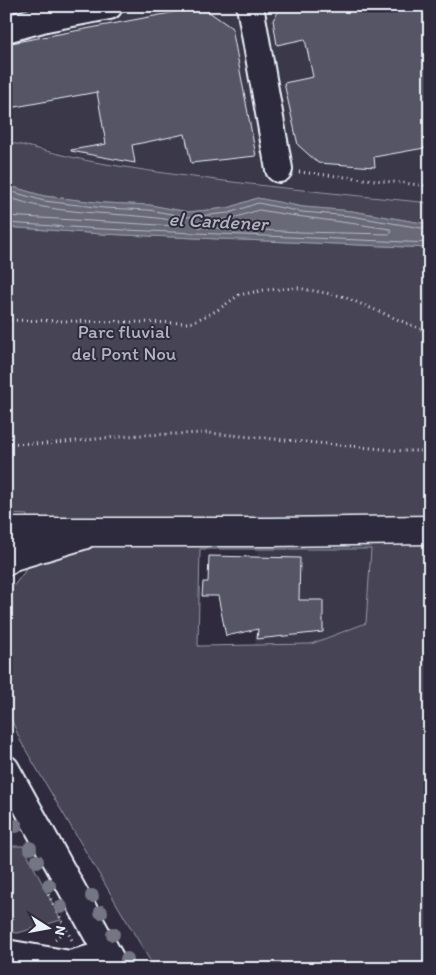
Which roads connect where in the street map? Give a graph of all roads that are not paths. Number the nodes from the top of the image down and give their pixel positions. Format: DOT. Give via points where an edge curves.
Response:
graph roads {
  1 [pos="109,6"];
  2 [pos="250,6"];
  3 [pos="6,29"];
  4 [pos="279,169"];
  5 [pos="430,530"];
  6 [pos="6,532"];
  7 [pos="100,532"];
  8 [pos="6,562"];
  9 [pos="6,769"];
  10 [pos="6,953"];
  11 [pos="111,961"];
  1 -- 3 [label="street"];
  2 -- 4 [label="street"];
  5 -- 7 [label="main road"];
  6 -- 7 [label="main road"];
  7 -- 8 [label="street" via="13,557"];
  9 -- 11 [label="street"];
  10 -- 11 [label="street" via="70,964"];
}
